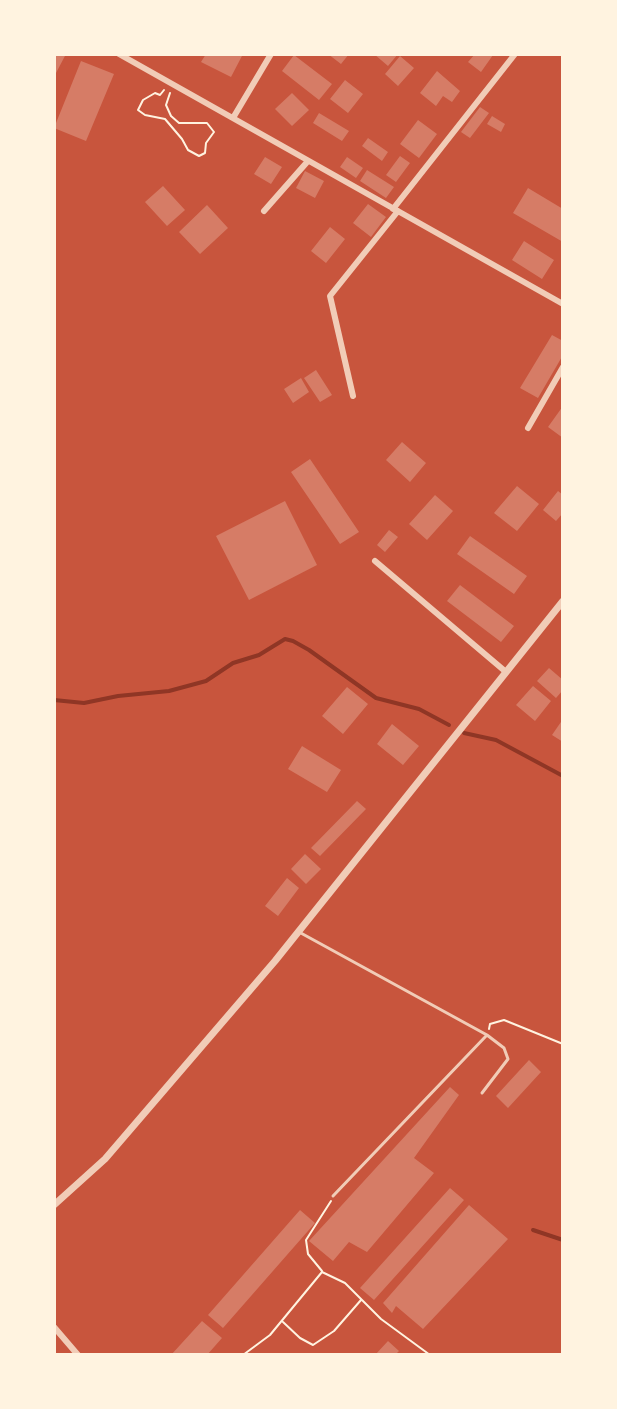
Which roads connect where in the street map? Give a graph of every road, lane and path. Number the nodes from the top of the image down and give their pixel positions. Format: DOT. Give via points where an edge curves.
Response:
graph roads {
  1 [pos="119,54"];
  2 [pos="271,54"];
  3 [pos="515,54"];
  4 [pos="172,84"];
  5 [pos="233,118"];
  6 [pos="308,161"];
  7 [pos="396,210"];
  8 [pos="264,211"];
  9 [pos="563,304"];
  10 [pos="563,367"];
  11 [pos="353,396"];
  12 [pos="528,428"];
  13 [pos="375,561"];
  14 [pos="563,601"];
  15 [pos="506,672"];
  16 [pos="299,932"];
  17 [pos="487,1035"];
  18 [pos="563,1044"];
  19 [pos="482,1093"];
  20 [pos="333,1196"];
  21 [pos="54,1205"];
  22 [pos="322,1272"];
  23 [pos="361,1300"];
  24 [pos="282,1321"];
  25 [pos="54,1327"];
  26 [pos="78,1355"];
  27 [pos="243,1355"];
  28 [pos="430,1355"];
  1 -- 4 [label="street"];
  2 -- 5 [label="street"];
  3 -- 7 [label="street"];
  4 -- 4 [label="path" via="143,100 138,110 165,119 188,150 199,156 214,132 207,123 179,123 171,116 166,100"];
  4 -- 5 [label="street"];
  5 -- 6 [label="street"];
  6 -- 7 [label="street"];
  6 -- 8 [label="street"];
  7 -- 9 [label="street"];
  7 -- 11 [label="street" via="330,296"];
  10 -- 12 [label="street"];
  13 -- 15 [label="street"];
  14 -- 15 [label="street"];
  15 -- 16 [label="street"];
  16 -- 17 [label="lane"];
  16 -- 21 [label="street" via="105,1159"];
  17 -- 18 [label="path" via="490,1024 504,1020"];
  17 -- 19 [label="lane" via="504,1048 508,1059"];
  17 -- 20 [label="lane"];
  20 -- 22 [label="path" via="306,1240 308,1254"];
  22 -- 23 [label="path" via="345,1283"];
  22 -- 24 [label="path"];
  23 -- 24 [label="path" via="334,1331 313,1345"];
  23 -- 28 [label="path"];
  24 -- 27 [label="path"];
  25 -- 26 [label="street"];
}
